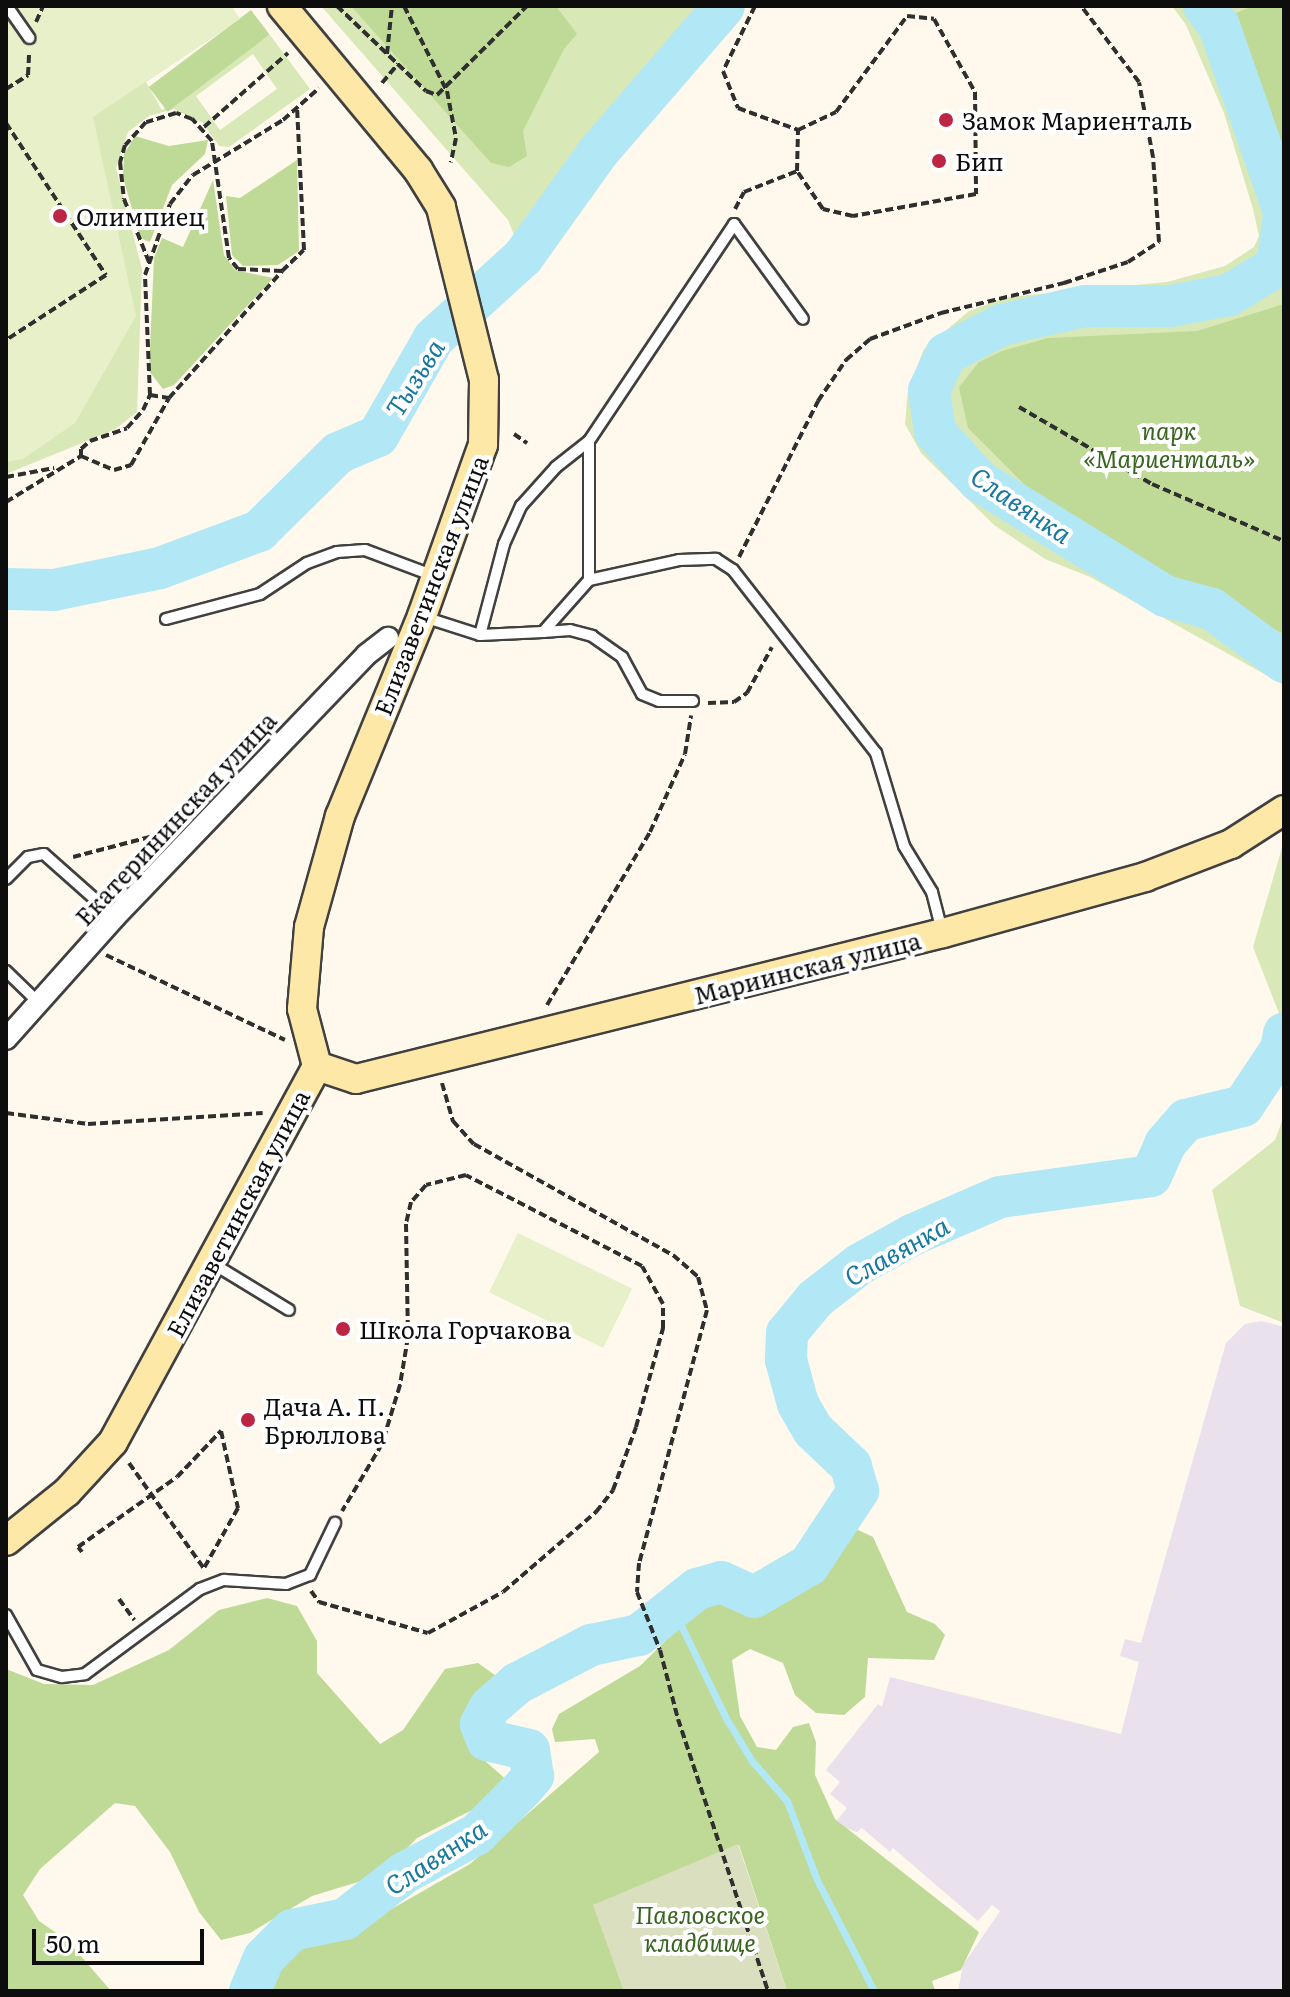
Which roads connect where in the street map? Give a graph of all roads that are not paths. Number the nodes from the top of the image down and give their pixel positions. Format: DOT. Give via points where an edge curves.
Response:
graph roads {
  1 [pos="7,6"];
  2 [pos="282,6"];
  3 [pos="29,38"];
  4 [pos="803,319"];
  5 [pos="589,441"];
  6 [pos="436,577"];
  7 [pos="589,580"];
  8 [pos="422,616"];
  9 [pos="166,619"];
  10 [pos="543,632"];
  11 [pos="480,635"];
  12 [pos="388,638"];
  13 [pos="693,701"];
  14 [pos="1284,810"];
  15 [pos="6,879"];
  16 [pos="115,917"];
  17 [pos="943,933"];
  18 [pos="6,971"];
  19 [pos="39,1003"];
  20 [pos="6,1039"];
  21 [pos="313,1057"];
  22 [pos="210,1262"];
  23 [pos="289,1310"];
  24 [pos="335,1523"];
  25 [pos="6,1541"];
  26 [pos="6,1615"];
  1 -- 3 [label="lane"];
  2 -- 6 [label="street, Елизаветинская улица" via="418,170 449,228 484,380 483,445"];
  4 -- 5 [label="lane" via="734,224"];
  5 -- 7 [label="lane"];
  5 -- 11 [label="lane" via="556,467 521,506 504,544"];
  6 -- 8 [label="street, Елизаветинская улица"];
  6 -- 9 [label="lane" via="365,550 337,552 307,563 260,594"];
  7 -- 10 [label="lane"];
  7 -- 17 [label="lane" via="679,560 716,559 733,570 876,753 904,846 932,892"];
  8 -- 11 [label="lane"];
  8 -- 21 [label="street, Елизаветинская улица" via="340,816 309,927 302,1009"];
  10 -- 11 [label="lane"];
  10 -- 13 [label="lane" via="570,630 592,636 622,657 642,694 659,701"];
  12 -- 16 [label="street, Екатерининская улица"];
  14 -- 17 [label="street, Мариинская улица" via="1231,844 1145,877"];
  15 -- 16 [label="lane" via="28,857 44,854"];
  16 -- 19 [label="street, Екатерининская улица"];
  17 -- 21 [label="street, Мариинская улица" via="356,1079"];
  18 -- 19 [label="lane"];
  19 -- 20 [label="street, Екатерининская улица"];
  21 -- 22 [label="street, Елизаветинская улица"];
  22 -- 23 [label="lane"];
  22 -- 25 [label="street, Елизаветинская улица" via="113,1442 67,1492"];
  24 -- 26 [label="lane" via="310,1575 286,1584 215,1583 85,1674 62,1677 37,1670"];
}
